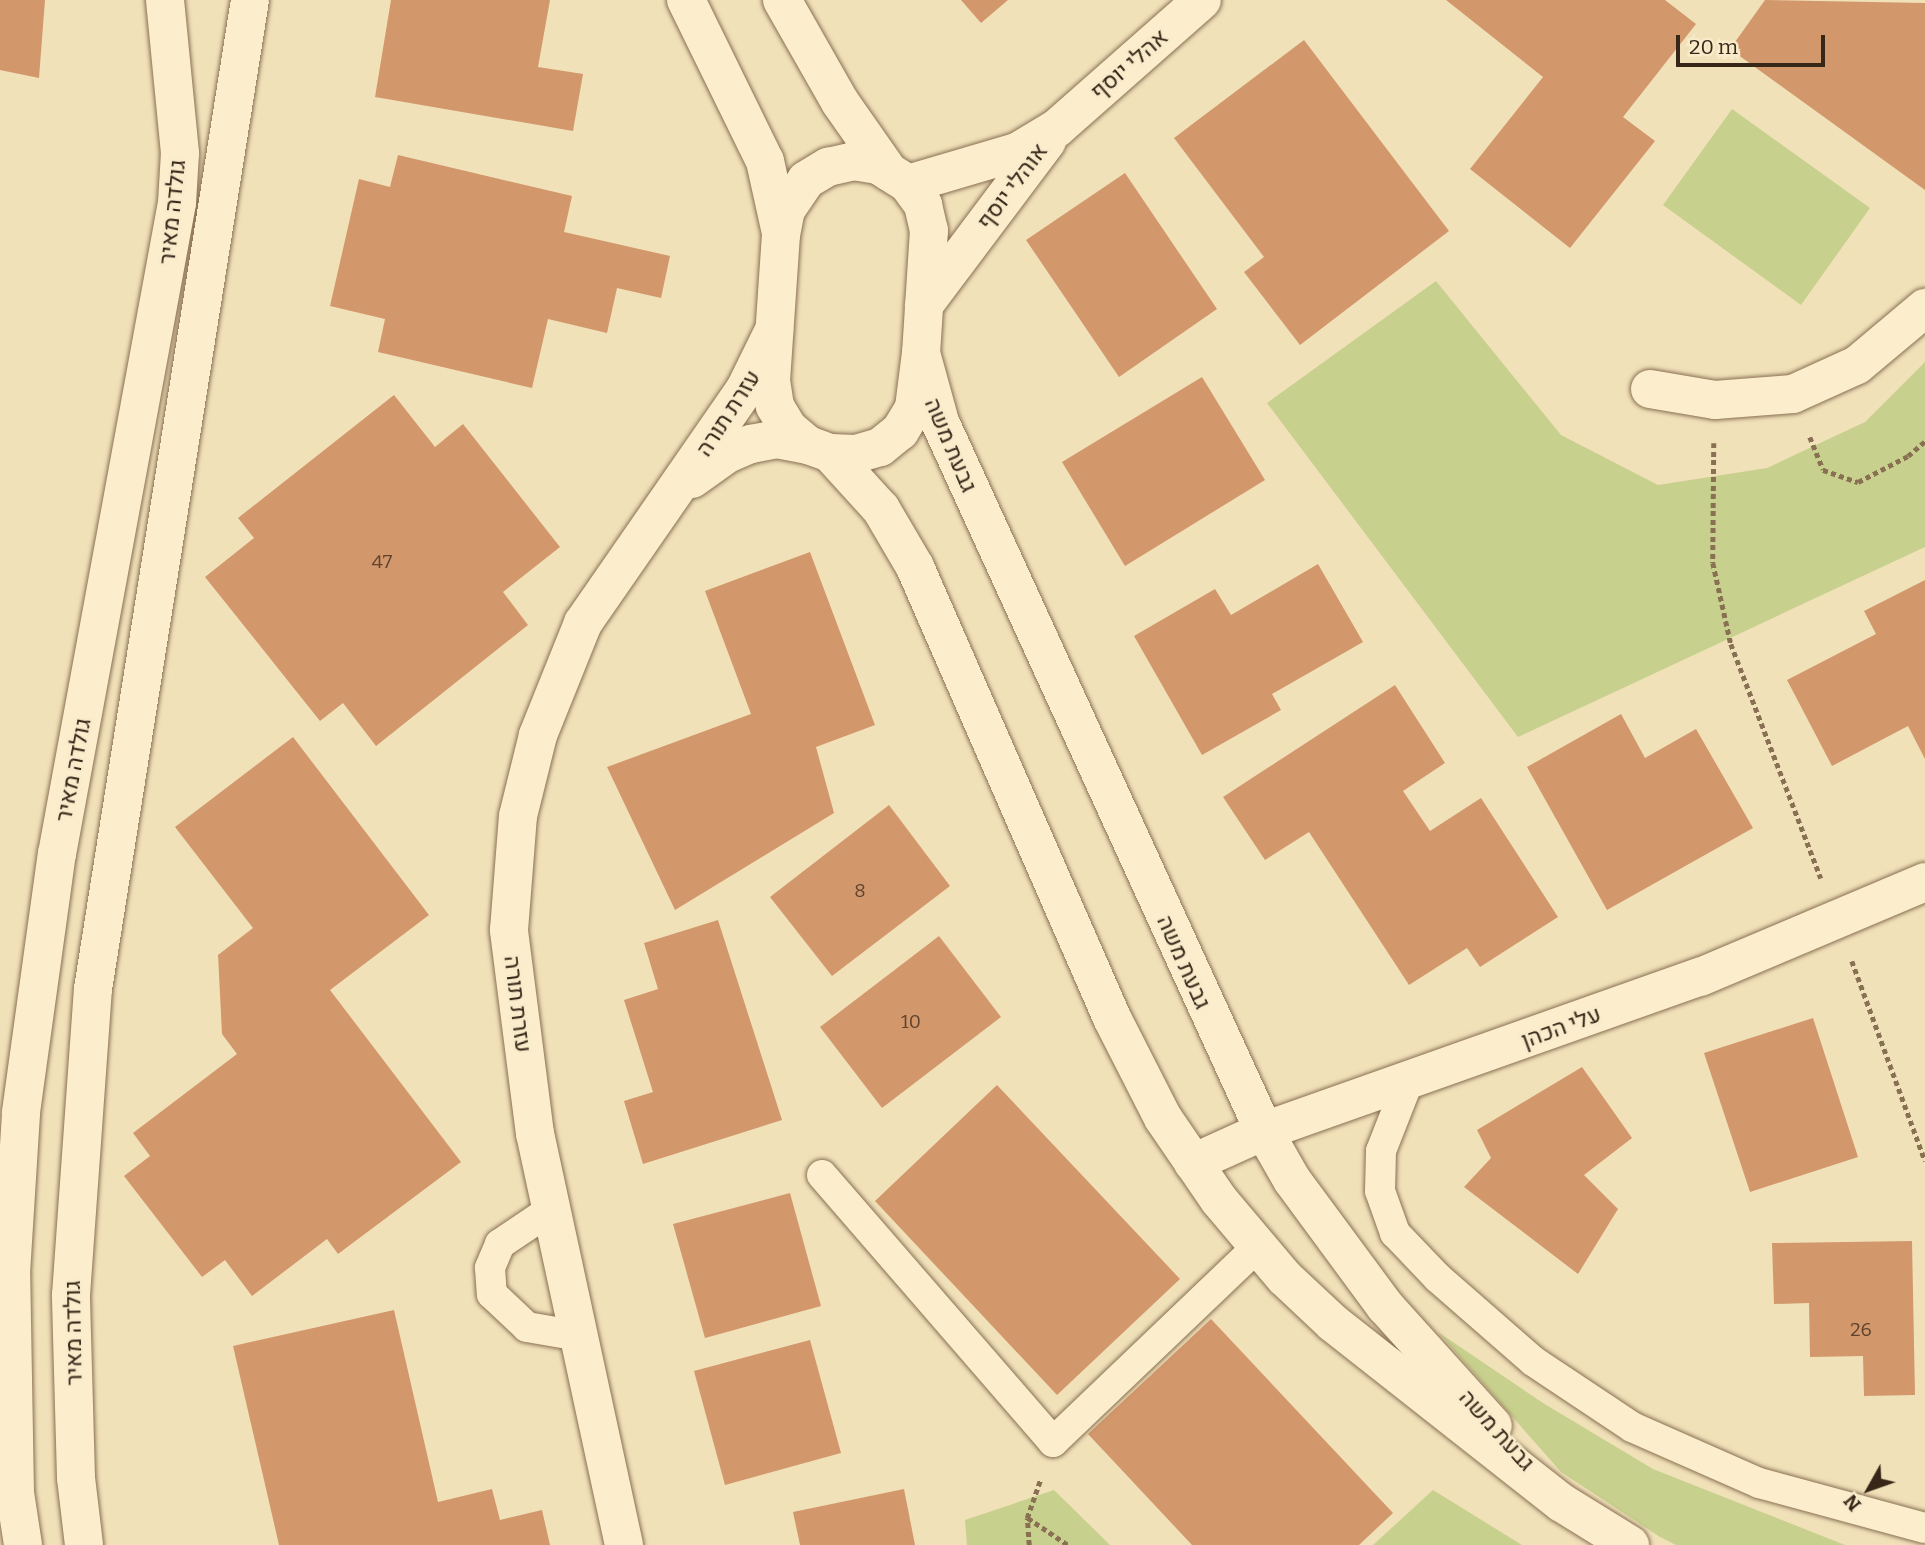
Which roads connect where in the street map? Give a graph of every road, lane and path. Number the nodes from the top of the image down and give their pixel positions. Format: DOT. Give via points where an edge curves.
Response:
graph roads {
  1 [pos="165,0"];
  2 [pos="250,0"];
  3 [pos="686,0"];
  4 [pos="782,0"];
  5 [pos="1202,0"];
  6 [pos="1056,128"];
  7 [pos="899,178"];
  8 [pos="781,235"];
  9 [pos="924,305"];
  10 [pos="1925,308"];
  11 [pos="775,328"];
  12 [pos="920,353"];
  13 [pos="1650,389"];
  14 [pos="1793,394"];
  15 [pos="1715,400"];
  16 [pos="1925,440"];
  17 [pos="819,449"];
  18 [pos="675,494"];
  19 [pos="1925,882"];
  20 [pos="1837,920"];
  21 [pos="1408,1082"];
  22 [pos="1264,1132"];
  23 [pos="1925,1161"];
  24 [pos="1193,1163"];
  25 [pos="822,1174"];
  26 [pos="552,1209"];
  27 [pos="1258,1246"];
  28 [pos="579,1336"];
  29 [pos="1053,1442"];
  30 [pos="1562,1503"];
  31 [pos="1027,1518"];
  32 [pos="1925,1528"];
  33 [pos="23,1545"];
  34 [pos="84,1545"];
  35 [pos="624,1545"];
  36 [pos="1029,1545"];
  37 [pos="1068,1545"];
  38 [pos="1630,1545"];
  1 -- 33 [label="street, גולדה מאיר" via="180,153 177,203 57,854 21,1111 11,1298 15,1493"];
  2 -- 34 [label="street, גולדה מאיר" via="93,989 71,1295 76,1478"];
  3 -- 8 [label="street" via="765,161"];
  4 -- 7 [label="street" via="840,102"];
  5 -- 6 [label="street, אהלי יוסף"];
  6 -- 7 [label="street, אוהלי יוסף" via="1017,152"];
  6 -- 9 [label="street, אוהלי יוסף"];
  7 -- 8 [label="street" via="878,165 853,161 828,167 799,190 786,210"];
  7 -- 9 [label="street, עזרת תורה" via="923,205 929,230"];
  8 -- 11 [label="street, גבעת משה"];
  9 -- 12 [label="street, עזרת תורה"];
  10 -- 14 [label="street" via="1857,365"];
  11 -- 17 [label="street, גבעת משה" via="771,381 775,406 788,428"];
  11 -- 18 [label="street, עזרת תורה" via="745,389"];
  12 -- 17 [label="street, עזרת תורה" via="914,408 900,431 880,447 856,454"];
  12 -- 22 [label="street, גבעת משה" via="940,422"];
  13 -- 15 [label="street"];
  14 -- 15 [label="street"];
  14 -- 16 [label="path" via="1824,470 1858,482 1909,456"];
  15 -- 20 [label="path" via="1713,563 1731,644"];
  17 -- 18 [label="street, עזרת תורה" via="777,439 751,444 727,454"];
  17 -- 24 [label="street, גבעת משה" via="881,509 915,567 1112,1018 1148,1090"];
  18 -- 26 [label="street, עזרת תורה" via="650,522 583,623 538,734 518,816 509,930 535,1134"];
  19 -- 20 [label="street, עלי הכהן"];
  20 -- 21 [label="street, עלי הכהן" via="1700,977"];
  20 -- 23 [label="path"];
  21 -- 22 [label="street, עלי הכהן"];
  21 -- 32 [label="lane" via="1381,1151 1380,1191 1395,1233 1438,1278 1533,1361 1632,1427 1759,1483"];
  22 -- 24 [label="street, עלי הכהן"];
  22 -- 30 [label="street, גבעת משה" via="1292,1180 1385,1306"];
  24 -- 27 [label="street, גבעת משה"];
  25 -- 29 [label="lane"];
  26 -- 28 [label="street, עזרת תורה"];
  26 -- 28 [label="lane" via="500,1244 490,1268 492,1294 527,1327"];
  27 -- 29 [label="lane"];
  27 -- 30 [label="street, גבעת משה" via="1333,1323"];
  28 -- 35 [label="street, עזרת תורה"];
  29 -- 31 [label="path"];
  30 -- 38 [label="street, גבעת משה"];
  31 -- 36 [label="path"];
  31 -- 37 [label="path"];
}
